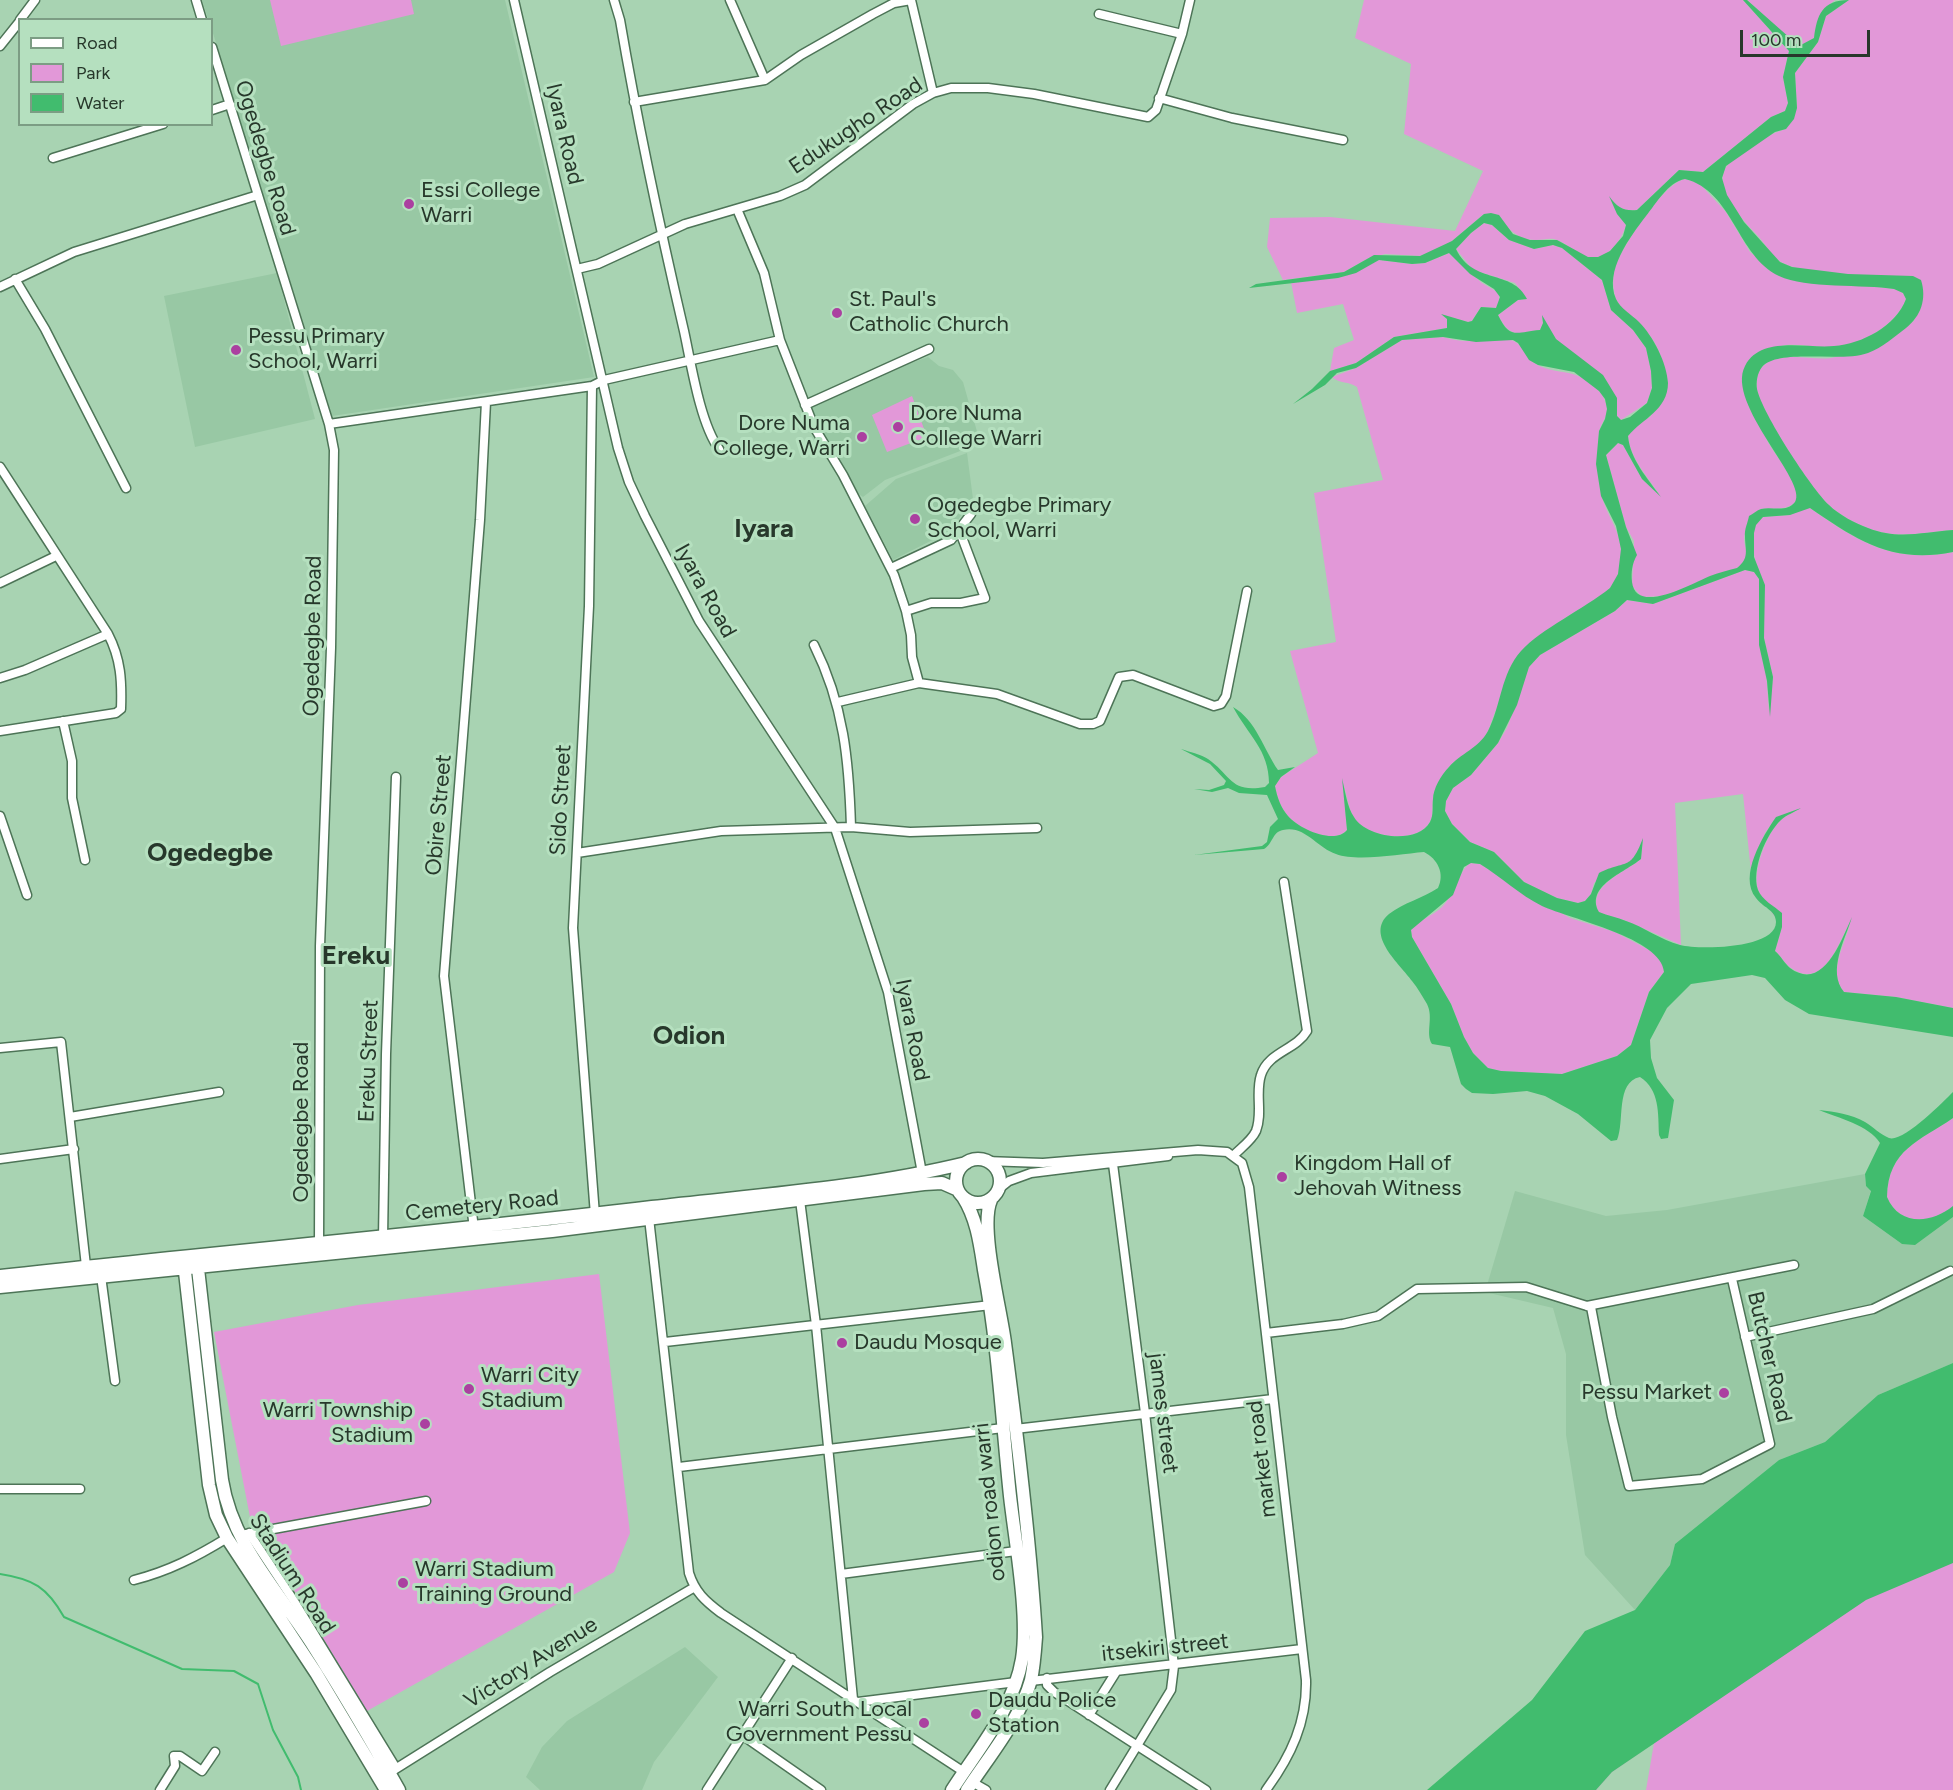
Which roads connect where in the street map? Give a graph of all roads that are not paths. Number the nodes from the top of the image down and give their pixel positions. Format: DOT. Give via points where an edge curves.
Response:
graph roads {
  1 [pos="35,0"];
  2 [pos="196,0"];
  3 [pos="514,0"];
  4 [pos="614,0"];
  5 [pos="730,0"];
  6 [pos="911,0"];
  7 [pos="1190,0"];
  8 [pos="1099,14"];
  9 [pos="22,18"];
  10 [pos="201,18"];
  11 [pos="18,23"];
  12 [pos="1182,34"];
  13 [pos="0,46"];
  14 [pos="213,50"];
  15 [pos="765,80"];
  16 [pos="933,93"];
  17 [pos="1159,98"];
  18 [pos="634,102"];
  19 [pos="230,104"];
  20 [pos="213,110"];
  21 [pos="157,126"];
  22 [pos="1343,140"];
  23 [pos="53,158"];
  24 [pos="258,195"];
  25 [pos="737,209"];
  26 [pos="662,235"];
  27 [pos="577,269"];
  28 [pos="15,279"];
  29 [pos="0,287"];
  30 [pos="780,340"];
  31 [pos="929,349"];
  32 [pos="690,360"];
  33 [pos="604,380"];
  34 [pos="592,386"];
  35 [pos="486,402"];
  36 [pos="805,405"];
  37 [pos="329,424"];
  38 [pos="719,449"];
  39 [pos="0,467"];
  40 [pos="3,482"];
  41 [pos="126,488"];
  42 [pos="971,514"];
  43 [pos="960,532"];
  44 [pos="56,556"];
  45 [pos="891,568"];
  46 [pos="0,583"];
  47 [pos="1247,591"];
  48 [pos="906,611"];
  49 [pos="108,634"];
  50 [pos="814,645"];
  51 [pos="0,678"];
  52 [pos="919,683"];
  53 [pos="838,702"];
  54 [pos="63,721"];
  55 [pos="0,730"];
  56 [pos="396,777"];
  57 [pos="0,816"];
  58 [pos="851,827"];
  59 [pos="835,828"];
  60 [pos="1037,828"];
  61 [pos="577,853"];
  62 [pos="85,860"];
  63 [pos="1284,882"];
  64 [pos="27,895"];
  65 [pos="0,1048"];
  66 [pos="219,1092"];
  67 [pos="70,1117"];
  68 [pos="74,1149"];
  69 [pos="1198,1150"];
  70 [pos="1234,1155"];
  71 [pos="0,1159"];
  72 [pos="985,1161"];
  73 [pos="966,1163"];
  74 [pos="1113,1164"];
  75 [pos="922,1173"];
  76 [pos="999,1189"];
  77 [pos="960,1193"];
  78 [pos="800,1200"];
  79 [pos="991,1200"];
  80 [pos="595,1215"];
  81 [pos="649,1218"];
  82 [pos="474,1229"];
  83 [pos="383,1238"];
  84 [pos="319,1244"];
  85 [pos="190,1254"];
  86 [pos="1794,1265"];
  87 [pos="86,1266"];
  88 [pos="191,1268"];
  89 [pos="1950,1271"];
  90 [pos="0,1276"];
  91 [pos="101,1276"];
  92 [pos="1732,1279"];
  93 [pos="0,1287"];
  94 [pos="991,1305"];
  95 [pos="1589,1307"];
  96 [pos="816,1325"];
  97 [pos="1266,1333"];
  98 [pos="1745,1337"];
  99 [pos="665,1342"];
  100 [pos="115,1381"];
  101 [pos="1273,1399"];
  102 [pos="1145,1413"];
  103 [pos="1009,1429"];
  104 [pos="828,1450"];
  105 [pos="679,1467"];
  106 [pos="0,1489"];
  107 [pos="80,1489"];
  108 [pos="426,1501"];
  109 [pos="239,1536"];
  110 [pos="1016,1551"];
  111 [pos="841,1574"];
  112 [pos="134,1580"];
  113 [pos="693,1588"];
  114 [pos="1302,1650"];
  115 [pos="792,1658"];
  116 [pos="1174,1666"];
  117 [pos="1116,1672"];
  118 [pos="1047,1678"];
  119 [pos="1031,1681"];
  120 [pos="1016,1682"];
  121 [pos="856,1700"];
  122 [pos="1089,1715"];
  123 [pos="742,1736"];
  124 [pos="1138,1748"];
  125 [pos="215,1752"];
  126 [pos="392,1771"];
  127 [pos="964,1772"];
  128 [pos="970,1786"];
  129 [pos="160,1790"];
  130 [pos="386,1790"];
  131 [pos="399,1790"];
  132 [pos="707,1790"];
  133 [pos="821,1790"];
  134 [pos="952,1790"];
  135 [pos="986,1790"];
  136 [pos="1110,1790"];
  137 [pos="1206,1790"];
  138 [pos="1266,1790"];
  1 -- 9 [label="street"];
  2 -- 10 [label="street"];
  3 -- 27 [label="street, Iyara Road"];
  4 -- 18 [label="street"];
  5 -- 15 [label="street"];
  6 -- 15 [label="street" via="894,3 873,14"];
  6 -- 16 [label="street"];
  7 -- 12 [label="street, Edukugho Road"];
  8 -- 12 [label="street"];
  11 -- 13 [label="street"];
  12 -- 17 [label="street, Edukugho Road"];
  14 -- 19 [label="street, Ogedegbe Road"];
  15 -- 18 [label="street"];
  16 -- 17 [label="street, Edukugho Road" via="951,88 988,87 1148,117 1156,110"];
  16 -- 25 [label="street, Edukugho Road" via="805,185"];
  17 -- 22 [label="street" via="1232,118"];
  18 -- 26 [label="street"];
  19 -- 20 [label="street"];
  19 -- 24 [label="street, Ogedegbe Road"];
  21 -- 23 [label="street"];
  24 -- 28 [label="street" via="74,252"];
  24 -- 37 [label="street, Ogedegbe Road"];
  25 -- 26 [label="street, Edukugho Road"];
  25 -- 30 [label="street" via="764,273"];
  26 -- 27 [label="street, Edukugho Road" via="598,264"];
  26 -- 32 [label="street"];
  27 -- 33 [label="street, Iyara Road"];
  28 -- 29 [label="street"];
  28 -- 41 [label="street" via="45,329"];
  30 -- 32 [label="street"];
  30 -- 36 [label="street"];
  31 -- 36 [label="street"];
  32 -- 33 [label="street"];
  32 -- 38 [label="street" via="707,428"];
  33 -- 34 [label="street"];
  33 -- 59 [label="street, Iyara Road" via="629,482 662,554 699,621"];
  34 -- 35 [label="street"];
  34 -- 61 [label="street, Sido Street" via="589,606"];
  35 -- 37 [label="street"];
  35 -- 82 [label="street, Obire Street" via="444,976"];
  36 -- 45 [label="street"];
  37 -- 84 [label="street, Ogedegbe Road" via="334,486 320,946"];
  39 -- 40 [label="street"];
  40 -- 44 [label="street"];
  42 -- 43 [label="street"];
  43 -- 45 [label="street"];
  43 -- 48 [label="street" via="985,598 931,603"];
  44 -- 46 [label="street"];
  44 -- 49 [label="street"];
  45 -- 48 [label="street"];
  47 -- 52 [label="street" via="1226,696 1214,706 1125,675 1119,677 1100,721 1080,724 997,694"];
  48 -- 52 [label="street"];
  49 -- 51 [label="street"];
  49 -- 54 [label="street" via="117,651 122,675 121,709"];
  50 -- 53 [label="street"];
  52 -- 53 [label="street"];
  53 -- 58 [label="street" via="847,749"];
  54 -- 55 [label="street"];
  54 -- 62 [label="street" via="72,761 72,798"];
  56 -- 83 [label="street, Ereku Street"];
  57 -- 64 [label="street"];
  58 -- 59 [label="street"];
  58 -- 60 [label="street" via="910,832"];
  59 -- 61 [label="street" via="721,831"];
  59 -- 75 [label="street, Iyara Road" via="888,992"];
  61 -- 80 [label="street, Sido Street" via="573,928"];
  63 -- 70 [label="street" via="1307,1031 1301,1041 1271,1059 1261,1074 1255,1133"];
  65 -- 67 [label="street" via="61,1042"];
  66 -- 67 [label="street"];
  67 -- 68 [label="street"];
  68 -- 71 [label="street"];
  68 -- 87 [label="street"];
  69 -- 70 [label="street"];
  69 -- 72 [label="street" via="1043,1164"];
  69 -- 74 [label="street"];
  70 -- 97 [label="street, market road" via="1242,1162 1248,1180"];
  72 -- 73 [label="main road"];
  72 -- 76 [label="main road" via="999,1175"];
  73 -- 75 [label="main road, Cemetery Road"];
  73 -- 77 [label="main road" via="957,1175"];
  74 -- 76 [label="street" via="1031,1173 1009,1180"];
  74 -- 102 [label="street, james street"];
  75 -- 80 [label="main road, Cemetery Road"];
  76 -- 79 [label="main road"];
  77 -- 78 [label="main road, Cemetery Road" via="942,1183"];
  77 -- 79 [label="main road" via="979,1203"];
  77 -- 94 [label="main road, odion road warri" via="976,1228"];
  78 -- 81 [label="main road, Cemetery Road"];
  78 -- 96 [label="street"];
  79 -- 103 [label="main road, odion road warri" via="987,1208 988,1230"];
  80 -- 82 [label="main road, Cemetery Road"];
  81 -- 88 [label="main road, Cemetery Road"];
  81 -- 99 [label="street"];
  82 -- 83 [label="main road, Cemetery Road"];
  83 -- 84 [label="main road, Cemetery Road"];
  84 -- 85 [label="main road, Cemetery Road"];
  85 -- 87 [label="main road, Cemetery Road"];
  85 -- 88 [label="main road, Stadium Road"];
  86 -- 92 [label="street"];
  87 -- 90 [label="main road, Cemetery Road"];
  88 -- 91 [label="main road, Cemetery Road"];
  88 -- 109 [label="main road, Stadium Road" via="209,1485 216,1515"];
  89 -- 98 [label="street" via="1873,1309"];
  91 -- 93 [label="main road, Cemetery Road"];
  91 -- 100 [label="street"];
  92 -- 95 [label="street"];
  92 -- 98 [label="street, Butcher Road"];
  94 -- 96 [label="street"];
  94 -- 103 [label="main road, odion road warri"];
  95 -- 97 [label="street" via="1526,1287 1417,1289 1378,1316"];
  95 -- 98 [label="street, Butcher Road" via="1629,1486 1702,1479 1770,1444"];
  96 -- 99 [label="street"];
  96 -- 104 [label="street"];
  97 -- 101 [label="street, market road"];
  99 -- 105 [label="street"];
  101 -- 102 [label="street"];
  101 -- 114 [label="street, market road"];
  102 -- 103 [label="street"];
  102 -- 116 [label="street, james street"];
  103 -- 104 [label="street"];
  103 -- 110 [label="main road, odion road warri"];
  103 -- 119 [label="main road, odion road warri" via="1035,1627"];
  104 -- 105 [label="street"];
  104 -- 111 [label="street"];
  105 -- 113 [label="street"];
  106 -- 107 [label="street"];
  108 -- 109 [label="street"];
  109 -- 112 [label="street" via="166,1572"];
  109 -- 126 [label="main road, Stadium Road"];
  109 -- 130 [label="main road, Stadium Road"];
  110 -- 111 [label="street"];
  110 -- 120 [label="main road, odion road warri" via="1023,1650"];
  111 -- 121 [label="street"];
  113 -- 115 [label="street" via="716,1609"];
  113 -- 126 [label="street, Victory Avenue"];
  114 -- 116 [label="street, itsekiri street"];
  114 -- 138 [label="street, market road" via="1306,1703 1300,1727 1293,1748"];
  115 -- 121 [label="street"];
  115 -- 123 [label="street"];
  116 -- 117 [label="street, itsekiri street"];
  116 -- 124 [label="street, james street" via="1171,1690"];
  117 -- 118 [label="street, itsekiri street"];
  117 -- 122 [label="street"];
  118 -- 119 [label="street, itsekiri street"];
  118 -- 122 [label="street" via="1047,1685 1054,1692"];
  119 -- 128 [label="main road, odion road warri" via="1009,1727"];
  120 -- 121 [label="street"];
  120 -- 127 [label="main road, odion road warri" via="1006,1706"];
  121 -- 127 [label="street"];
  122 -- 124 [label="street"];
  123 -- 132 [label="street"];
  123 -- 133 [label="street"];
  124 -- 136 [label="street, james street"];
  124 -- 137 [label="street"];
  125 -- 129 [label="street" via="202,1772 174,1756 174,1766"];
  126 -- 131 [label="main road, Stadium Road"];
  127 -- 134 [label="main road, odion road warri"];
  128 -- 135 [label="street"];
}
